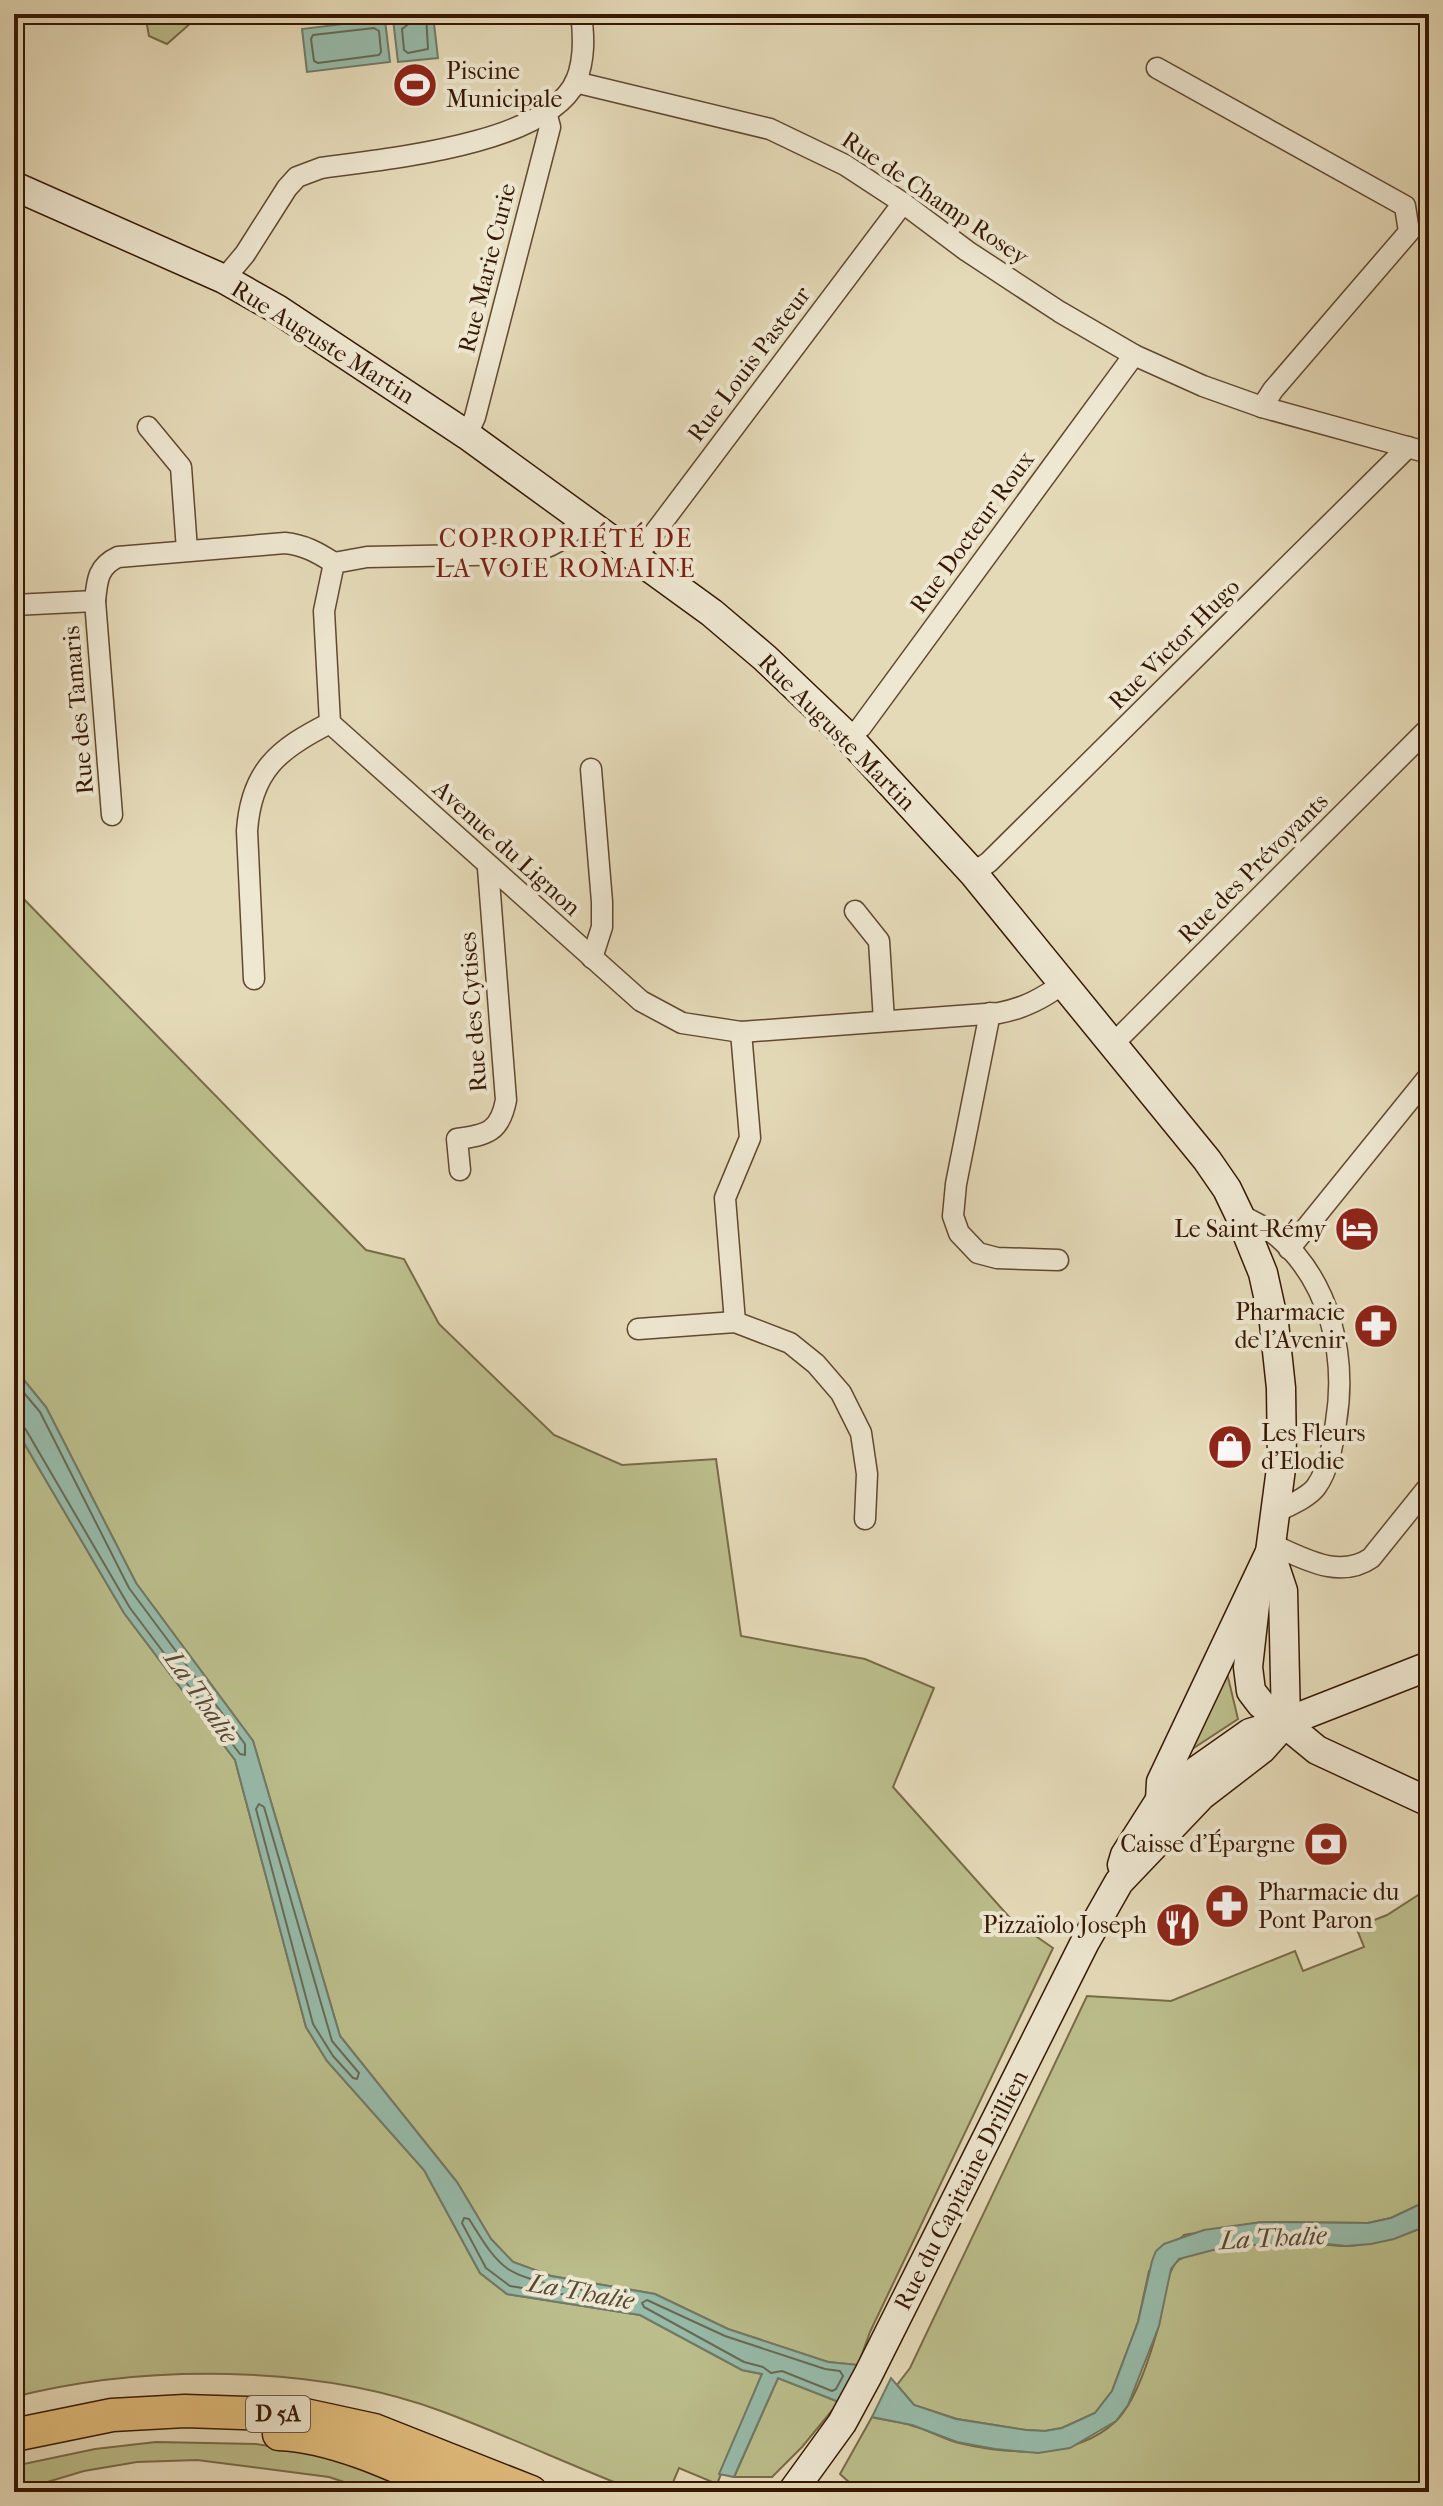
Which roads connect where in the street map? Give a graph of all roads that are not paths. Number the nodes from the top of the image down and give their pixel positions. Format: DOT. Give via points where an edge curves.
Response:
graph roads {
  1 [pos="581,14"];
  2 [pos="1157,68"];
  3 [pos="575,82"];
  4 [pos="546,112"];
  5 [pos="14,186"];
  6 [pos="903,203"];
  7 [pos="224,279"];
  8 [pos="1134,355"];
  9 [pos="1262,407"];
  10 [pos="148,427"];
  11 [pos="467,435"];
  12 [pos="1408,447"];
  13 [pos="1429,453"];
  14 [pos="584,519"];
  15 [pos="187,550"];
  16 [pos="637,556"];
  17 [pos="334,563"];
  18 [pos="95,601"];
  19 [pos="14,605"];
  20 [pos="330,723"];
  21 [pos="1429,728"];
  22 [pos="849,738"];
  23 [pos="591,769"];
  24 [pos="112,815"];
  25 [pos="488,868"];
  26 [pos="973,873"];
  27 [pos="855,911"];
  28 [pos="592,958"];
  29 [pos="254,979"];
  30 [pos="1064,983"];
  31 [pos="990,1013"];
  32 [pos="884,1021"];
  33 [pos="741,1032"];
  34 [pos="1113,1044"];
  35 [pos="1429,1076"];
  36 [pos="460,1170"];
  37 [pos="1239,1214"];
  38 [pos="1289,1249"];
  39 [pos="1058,1260"];
  40 [pos="735,1322"];
  41 [pos="638,1329"];
  42 [pos="1429,1486"];
  43 [pos="1275,1513"];
  44 [pos="865,1519"];
  45 [pos="1267,1556"];
  46 [pos="1429,1666"];
  47 [pos="1286,1722"];
  48 [pos="1160,1800"];
  49 [pos="1429,1802"];
  50 [pos="1119,1882"];
  51 [pos="14,2435"];
  52 [pos="14,2451"];
  53 [pos="454,2492"];
  54 [pos="531,2492"];
  55 [pos="792,2492"];
  1 -- 3 [label="street" via="583,48"];
  2 -- 9 [label="street" via="1405,206 1409,232"];
  3 -- 4 [label="street"];
  3 -- 6 [label="street, Rue de Champ Rosey" via="770,129 845,165"];
  4 -- 7 [label="street" via="476,142 321,168 297,177"];
  4 -- 11 [label="street, Rue Marie Curie" via="550,127"];
  5 -- 7 [label="main road, Rue Auguste Martin"];
  6 -- 8 [label="street, Rue de Champ Rosey" via="980,260"];
  6 -- 16 [label="street, Rue Louis Pasteur"];
  7 -- 11 [label="main road, Rue Auguste Martin"];
  8 -- 9 [label="street, Rue de Champ Rosey"];
  8 -- 22 [label="street, Rue Docteur Roux"];
  9 -- 12 [label="street, Rue de Champ Rosey"];
  10 -- 15 [label="street" via="181,467"];
  11 -- 14 [label="main road, Rue Auguste Martin"];
  12 -- 13 [label="street, Rue de Champ Rosey"];
  12 -- 26 [label="street, Rue Victor Hugo"];
  14 -- 16 [label="main road, Rue Auguste Martin"];
  14 -- 17 [label="street" via="559,543 525,554 367,557"];
  15 -- 17 [label="street" via="285,543 301,545"];
  15 -- 18 [label="street" via="108,562 97,579"];
  16 -- 22 [label="main road, Rue Auguste Martin" via="712,613"];
  17 -- 20 [label="street" via="324,611"];
  18 -- 19 [label="street"];
  18 -- 24 [label="street, Rue des Tamaris"];
  20 -- 25 [label="street, Avenue du Lignon"];
  20 -- 29 [label="street" via="265,768 249,807"];
  21 -- 34 [label="street, Rue des Prévoyants"];
  22 -- 26 [label="main road, Rue Auguste Martin"];
  23 -- 28 [label="street" via="602,902 602,927"];
  25 -- 28 [label="street, Avenue du Lignon"];
  25 -- 36 [label="street, Rue des Cytises" via="506,1100 503,1114 488,1133 457,1139"];
  26 -- 30 [label="main road, Rue Auguste Martin"];
  27 -- 32 [label="street" via="879,941"];
  28 -- 33 [label="street, Avenue du Lignon" via="660,1014 682,1023"];
  30 -- 31 [label="street, Avenue du Lignon" via="1020,1009"];
  30 -- 34 [label="main road, Rue Auguste Martin"];
  31 -- 32 [label="street, Avenue du Lignon"];
  31 -- 39 [label="street" via="953,1216 959,1233 978,1253"];
  32 -- 33 [label="street, Avenue du Lignon"];
  33 -- 40 [label="street" via="750,1138 725,1198"];
  34 -- 37 [label="main road, Rue Auguste Martin" via="1207,1160"];
  35 -- 38 [label="street"];
  37 -- 38 [label="street" via="1275,1234"];
  37 -- 43 [label="main road, Rue Auguste Martin" via="1263,1273 1274,1323 1282,1446"];
  38 -- 43 [label="street" via="1315,1285 1331,1321 1340,1393 1329,1459 1315,1488"];
  40 -- 41 [label="street"];
  40 -- 44 [label="street" via="790,1343 841,1393 861,1433 867,1474"];
  42 -- 45 [label="street" via="1360,1566 1335,1568 1303,1558"];
  43 -- 45 [label="main road, Rue Auguste Martin"];
  45 -- 47 [label="main road" via="1283,1591"];
  45 -- 48 [label="main road" via="1161,1782"];
  46 -- 47 [label="main road"];
  47 -- 48 [label="main road" via="1250,1733"];
  47 -- 49 [label="main road" via="1317,1750"];
  47 -- 50 [label="main road" via="1262,1749 1201,1796"];
  48 -- 50 [label="main road" via="1125,1855"];
  50 -- 55 [label="main road, Rue du Capitaine Drillien" via="842,2423"];
  51 -- 54 [label="main road, D 5A" via="141,2413 305,2415 374,2430"];
  52 -- 53 [label="main road, D 5A" via="147,2428 290,2434 350,2450"];
}
